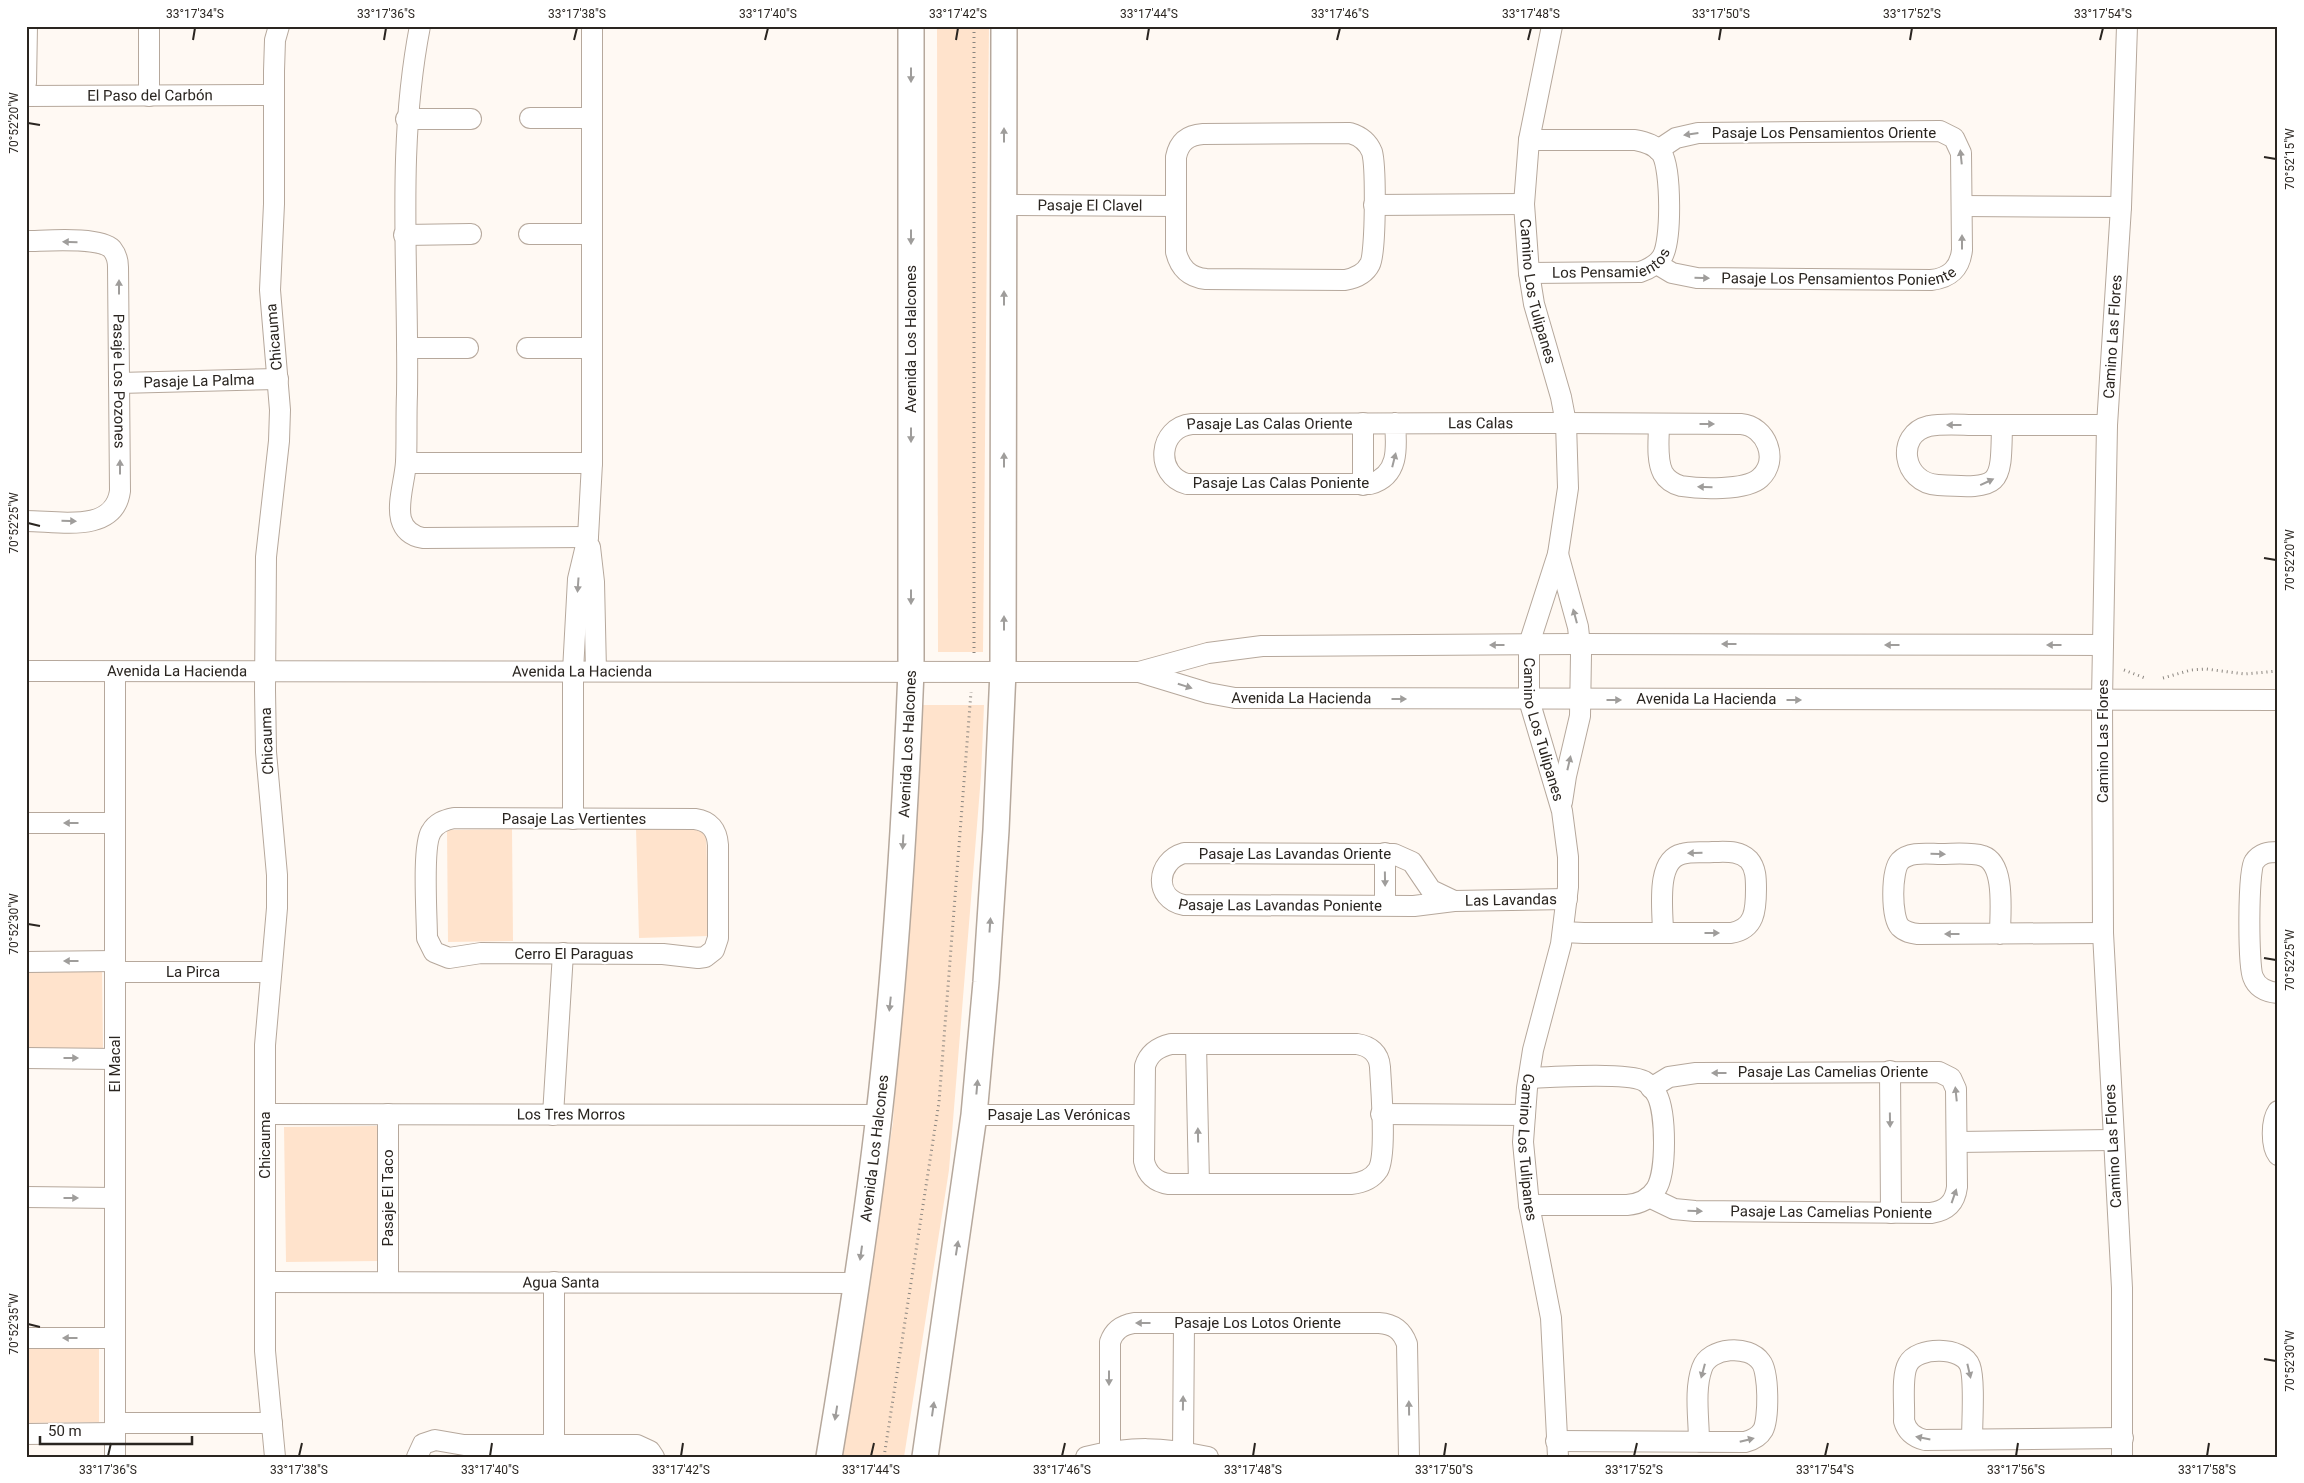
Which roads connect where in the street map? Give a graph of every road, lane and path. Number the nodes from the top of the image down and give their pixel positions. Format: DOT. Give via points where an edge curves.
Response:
graph roads {
  1 [pos="26,26"];
  2 [pos="149,26"];
  3 [pos="279,26"];
  4 [pos="420,26"];
  5 [pos="592,26"];
  6 [pos="911,26"];
  7 [pos="974,26"];
  8 [pos="1004,26"];
  9 [pos="1552,26"];
  10 [pos="2126,26"];
  11 [pos="26,83"];
  12 [pos="273,95"];
  13 [pos="26,96"];
  14 [pos="149,96"];
  15 [pos="530,118"];
  16 [pos="592,118"];
  17 [pos="406,119"];
  18 [pos="471,119"];
  19 [pos="1529,140"];
  20 [pos="1658,150"];
  21 [pos="1524,204"];
  22 [pos="1004,205"];
  23 [pos="1374,205"];
  24 [pos="1176,206"];
  25 [pos="1962,206"];
  26 [pos="2121,207"];
  27 [pos="404,234"];
  28 [pos="471,234"];
  29 [pos="529,234"];
  30 [pos="592,234"];
  31 [pos="26,241"];
  32 [pos="1657,264"];
  33 [pos="1529,273"];
  34 [pos="407,348"];
  35 [pos="468,348"];
  36 [pos="527,348"];
  37 [pos="592,348"];
  38 [pos="278,379"];
  39 [pos="119,383"];
  40 [pos="1363,423"];
  41 [pos="1395,423"];
  42 [pos="1566,423"];
  43 [pos="1659,424"];
  44 [pos="2002,425"];
  45 [pos="2107,426"];
  46 [pos="1164,456"];
  47 [pos="406,463"];
  48 [pos="592,464"];
  49 [pos="1363,485"];
  50 [pos="26,520"];
  51 [pos="588,537"];
  52 [pos="1558,554"];
  53 [pos="1546,589"];
  54 [pos="1566,589"];
  55 [pos="1529,644"];
  56 [pos="1581,644"];
  57 [pos="2103,645"];
  58 [pos="2124,670"];
  59 [pos="26,671"];
  60 [pos="115,671"];
  61 [pos="265,671"];
  62 [pos="573,671"];
  63 [pos="596,671"];
  64 [pos="911,671"];
  65 [pos="972,671"];
  66 [pos="1003,671"];
  67 [pos="2278,671"];
  68 [pos="1139,672"];
  69 [pos="1529,700"];
  70 [pos="1582,700"];
  71 [pos="2102,700"];
  72 [pos="2278,700"];
  73 [pos="1562,811"];
  74 [pos="573,819"];
  75 [pos="26,822"];
  76 [pos="115,823"];
  77 [pos="2278,852"];
  78 [pos="1385,853"];
  79 [pos="1161,880"];
  80 [pos="1426,885"];
  81 [pos="1567,899"];
  82 [pos="1454,901"];
  83 [pos="1385,905"];
  84 [pos="1414,906"];
  85 [pos="1562,932"];
  86 [pos="1663,933"];
  87 [pos="2103,933"];
  88 [pos="2000,934"];
  89 [pos="714,950"];
  90 [pos="434,952"];
  91 [pos="563,953"];
  92 [pos="26,962"];
  93 [pos="115,967"];
  94 [pos="271,972"];
  95 [pos="2278,993"];
  96 [pos="1196,1044"];
  97 [pos="26,1058"];
  98 [pos="115,1059"];
  99 [pos="1890,1071"];
  100 [pos="1529,1078"];
  101 [pos="1652,1088"];
  102 [pos="2278,1111"];
  103 [pos="265,1114"];
  104 [pos="388,1114"];
  105 [pos="1381,1114"];
  106 [pos="553,1115"];
  107 [pos="879,1115"];
  108 [pos="974,1115"];
  109 [pos="1144,1115"];
  110 [pos="1525,1115"];
  111 [pos="2112,1140"];
  112 [pos="1957,1142"];
  113 [pos="2278,1155"];
  114 [pos="1199,1184"];
  115 [pos="1649,1197"];
  116 [pos="26,1198"];
  117 [pos="115,1198"];
  118 [pos="1529,1206"];
  119 [pos="1891,1213"];
  120 [pos="265,1282"];
  121 [pos="388,1282"];
  122 [pos="554,1282"];
  123 [pos="856,1283"];
  124 [pos="1184,1323"];
  125 [pos="26,1338"];
  126 [pos="115,1338"];
  127 [pos="272,1423"];
  128 [pos="115,1428"];
  129 [pos="26,1434"];
  130 [pos="1972,1439"];
  131 [pos="1699,1442"];
  132 [pos="554,1444"];
  133 [pos="2122,1447"];
  134 [pos="1557,1449"];
  135 [pos="420,1450"];
  136 [pos="1110,1451"];
  137 [pos="1183,1452"];
  138 [pos="652,1454"];
  139 [pos="115,1457"];
  140 [pos="275,1457"];
  141 [pos="829,1457"];
  142 [pos="884,1457"];
  143 [pos="925,1457"];
  144 [pos="1086,1457"];
  145 [pos="1208,1457"];
  146 [pos="1409,1457"];
  1 -- 11 [label="street"];
  2 -- 14 [label="street"];
  3 -- 12 [label="street, Chicauma" via="275,40"];
  4 -- 17 [label="street"];
  5 -- 16 [label="street"];
  6 -- 64 [label="street, Avenida Los Halcones, one-way"];
  7 -- 65 [label="path"];
  22 -- 8 [label="street, one-way"];
  9 -- 19 [label="street, Camino Los Tulipanes"];
  10 -- 26 [label="street, Camino Las Flores"];
  12 -- 14 [label="street, El Paso del Carbón"];
  12 -- 38 [label="street, Chicauma" via="274,204 270,290"];
  13 -- 14 [label="street, El Paso del Carbón"];
  15 -- 16 [label="street"];
  16 -- 30 [label="street"];
  17 -- 18 [label="street"];
  17 -- 27 [label="street"];
  19 -- 20 [label="street" via="1636,140"];
  19 -- 21 [label="street, Camino Los Tulipanes"];
  25 -- 20 [label="street, Pasaje Los Pensamientos Oriente, one-way" via="1961,152 1954,138 1940,131 1698,133 1676,138"];
  20 -- 32 [label="street, Los Pensamientos" via="1666,164 1668,204 1666,248"];
  21 -- 23 [label="street"];
  21 -- 33 [label="street, Camino Los Tulipanes"];
  22 -- 24 [label="street, Pasaje El Clavel"];
  66 -- 22 [label="street, one-way"];
  23 -- 24 [label="street" via="1372,152 1363,139 1342,132 1190,136 1180,145 1176,157"];
  23 -- 24 [label="street" via="1374,249 1370,265 1360,276 1345,280 1206,279 1191,275 1180,266 1176,252"];
  25 -- 26 [label="street"];
  32 -- 25 [label="street, Pasaje Los Pensamientos Poniente, one-way" via="1672,273 1697,278 1940,279 1954,271 1962,258"];
  26 -- 45 [label="street, Camino Las Flores"];
  27 -- 28 [label="street"];
  27 -- 34 [label="street"];
  29 -- 30 [label="street"];
  30 -- 37 [label="street"];
  39 -- 31 [label="street, Pasaje Los Pozones, one-way" via="116,254 99,242"];
  32 -- 33 [label="street, Los Pensamientos" via="1640,272"];
  33 -- 42 [label="street, Camino Los Tulipanes" via="1534,304"];
  34 -- 35 [label="street"];
  34 -- 47 [label="street"];
  36 -- 37 [label="street"];
  37 -- 48 [label="street"];
  38 -- 39 [label="street, Pasaje La Palma"];
  38 -- 61 [label="street, Chicauma" via="280,441 266,557"];
  50 -- 39 [label="street, Pasaje Los Pozones, one-way" via="98,520 115,506 120,491"];
  40 -- 41 [label="street, Pasaje Las Calas Oriente"];
  40 -- 46 [label="street, Pasaje Las Calas Oriente" via="1185,424 1169,436"];
  40 -- 49 [label="street"];
  41 -- 42 [label="street, Las Calas"];
  49 -- 41 [label="street, Pasaje Las Calas Poniente, one-way" via="1377,482 1393,466"];
  42 -- 43 [label="street, Las Calas"];
  42 -- 52 [label="street, Camino Los Tulipanes" via="1568,488"];
  43 -- 43 [label="street, Las Calas, one-way" via="1741,424 1754,427 1767,444 1767,466 1760,478 1743,487 1674,483 1663,473 1660,464"];
  44 -- 44 [label="street, one-way" via="1926,427 1911,440 1908,464 1919,480 1930,484 1978,486 1989,483 2000,469"];
  44 -- 45 [label="street"];
  45 -- 57 [label="street, Camino Las Flores"];
  46 -- 49 [label="street, Pasaje Las Calas Poniente" via="1170,474 1187,484"];
  47 -- 48 [label="street"];
  47 -- 51 [label="street" via="401,518 406,529 416,536"];
  48 -- 51 [label="street"];
  51 -- 62 [label="street, one-way" via="578,579"];
  51 -- 63 [label="street" via="594,582"];
  52 -- 53 [label="street, Camino Los Tulipanes"];
  52 -- 54 [label="street, Camino Los Tulipanes"];
  53 -- 54 [label="street"];
  53 -- 55 [label="street, Camino Los Tulipanes"];
  56 -- 54 [label="street, Camino Los Tulipanes, one-way"];
  55 -- 56 [label="street, Avenida La Hacienda"];
  55 -- 68 [label="street, Avenida La Hacienda, one-way" via="1243,648 1192,656"];
  55 -- 69 [label="street, Camino Los Tulipanes"];
  57 -- 56 [label="street, Avenida La Hacienda, one-way"];
  56 -- 70 [label="street, Camino Los Tulipanes"];
  57 -- 71 [label="street, Camino Las Flores"];
  58 -- 67 [label="path" via="2154,679 2198,670 2245,674"];
  59 -- 60 [label="street, Avenida La Hacienda"];
  60 -- 61 [label="street, Avenida La Hacienda"];
  60 -- 76 [label="street, El Macal"];
  61 -- 62 [label="street, Avenida La Hacienda"];
  61 -- 94 [label="street, Chicauma" via="266,752 277,875 277,917"];
  62 -- 63 [label="street, Avenida La Hacienda"];
  62 -- 74 [label="street"];
  63 -- 64 [label="street, Avenida La Hacienda"];
  64 -- 65 [label="street, Avenida La Hacienda"];
  64 -- 107 [label="street, Avenida Los Halcones, one-way" via="901,880"];
  65 -- 66 [label="street, Avenida La Hacienda"];
  65 -- 142 [label="path" via="939,1102"];
  66 -- 68 [label="street, Avenida La Hacienda"];
  108 -- 66 [label="street, one-way" via="991,913"];
  68 -- 69 [label="street, Avenida La Hacienda, one-way" via="1235,698"];
  69 -- 70 [label="street, Avenida La Hacienda"];
  69 -- 73 [label="street, Camino Los Tulipanes"];
  70 -- 71 [label="street, Avenida La Hacienda, one-way"];
  73 -- 70 [label="street, Camino Los Tulipanes, one-way"];
  71 -- 72 [label="street, Avenida La Hacienda"];
  71 -- 87 [label="street, Camino Las Flores"];
  73 -- 81 [label="street, Camino Los Tulipanes" via="1568,857"];
  74 -- 89 [label="street, Pasaje Las Vertientes" via="694,819 712,827 718,845 718,931"];
  74 -- 90 [label="street, Pasaje Las Vertientes" via="454,818 435,826 428,838 427,938"];
  76 -- 75 [label="street, one-way"];
  76 -- 93 [label="street, El Macal"];
  77 -- 95 [label="street" via="2267,852 2257,858 2250,874 2251,970 2258,985"];
  78 -- 79 [label="street, Pasaje Las Lavandas Oriente" via="1184,853 1166,864"];
  78 -- 80 [label="street, Pasaje Las Lavandas Oriente" via="1407,858"];
  78 -- 83 [label="street, one-way"];
  79 -- 83 [label="street, Pasaje Las Lavandas Poniente" via="1168,897 1184,905"];
  80 -- 82 [label="street, Pasaje Las Lavandas Oriente" via="1438,895"];
  80 -- 84 [label="street"];
  81 -- 82 [label="street, Las Lavandas"];
  81 -- 85 [label="street, Camino Los Tulipanes"];
  82 -- 84 [label="street, Pasaje Las Lavandas Poniente"];
  83 -- 84 [label="street, Pasaje Las Lavandas Poniente"];
  85 -- 86 [label="street"];
  85 -- 100 [label="street, Camino Los Tulipanes"];
  86 -- 86 [label="street, one-way" via="1731,933 1749,925 1756,912 1756,877 1748,859 1728,852 1683,853 1671,860 1664,872"];
  87 -- 88 [label="street"];
  87 -- 111 [label="street, Camino Las Flores"];
  88 -- 88 [label="street, one-way" via="1918,934 1905,931 1895,917 1894,875 1897,865 1905,857 1916,854 1975,854 1987,858 1998,871"];
  89 -- 91 [label="street, Cerro El Paraguas" via="698,958 663,954"];
  90 -- 91 [label="street, Cerro El Paraguas" via="449,958 481,953"];
  91 -- 106 [label="street"];
  93 -- 92 [label="street, La Pirca, one-way"];
  93 -- 94 [label="street, La Pirca"];
  93 -- 98 [label="street, El Macal"];
  94 -- 103 [label="street, Chicauma" via="265,1045"];
  96 -- 105 [label="street" via="1363,1045 1374,1051 1380,1061"];
  96 -- 109 [label="street" via="1157,1048 1147,1060"];
  114 -- 96 [label="street, one-way"];
  97 -- 98 [label="street, one-way"];
  98 -- 117 [label="street, El Macal"];
  99 -- 101 [label="street, Pasaje Las Camelias Oriente, one-way" via="1696,1073 1669,1077"];
  112 -- 99 [label="street, Pasaje Las Camelias Oriente, one-way" via="1956,1089 1951,1078 1939,1072"];
  99 -- 119 [label="street, one-way"];
  100 -- 101 [label="street" via="1623,1077 1644,1081"];
  100 -- 110 [label="street, Camino Los Tulipanes"];
  101 -- 115 [label="street" via="1659,1102 1663,1160 1659,1184"];
  102 -- 113 [label="street" via="2274,1120 2274,1150"];
  103 -- 104 [label="street, Los Tres Morros"];
  103 -- 120 [label="street, Chicauma"];
  104 -- 106 [label="street, Los Tres Morros"];
  104 -- 121 [label="street, Pasaje El Taco"];
  105 -- 110 [label="street"];
  105 -- 114 [label="street" via="1382,1160 1366,1180 1351,1184"];
  106 -- 107 [label="street, Los Tres Morros"];
  107 -- 123 [label="street, Avenida Los Halcones, one-way"];
  108 -- 109 [label="street, Pasaje Las Verónicas"];
  143 -- 108 [label="street, one-way"];
  109 -- 114 [label="street" via="1144,1161 1148,1172 1163,1183"];
  110 -- 118 [label="street, Camino Los Tulipanes" via="1524,1166"];
  111 -- 112 [label="street"];
  111 -- 133 [label="street, Camino Las Flores" via="2122,1288"];
  119 -- 112 [label="street, Pasaje Las Camelias Poniente, one-way" via="1931,1213 1948,1207 1956,1195"];
  115 -- 118 [label="street" via="1627,1205"];
  115 -- 119 [label="street, Pasaje Las Camelias Poniente, one-way" via="1684,1211"];
  116 -- 117 [label="street, one-way"];
  117 -- 126 [label="street, El Macal"];
  118 -- 134 [label="street, Camino Los Tulipanes" via="1551,1318"];
  120 -- 121 [label="street, Agua Santa"];
  120 -- 127 [label="street, Chicauma" via="265,1351"];
  121 -- 122 [label="street, Agua Santa"];
  122 -- 123 [label="street, Agua Santa"];
  122 -- 132 [label="street"];
  123 -- 141 [label="street, Avenida Los Halcones, one-way"];
  124 -- 136 [label="street, Pasaje Los Lotos Oriente, one-way" via="1134,1323 1116,1331 1110,1348"];
  137 -- 124 [label="street, one-way"];
  146 -- 124 [label="street, Pasaje Los Lotos Oriente, one-way" via="1408,1351 1400,1331 1387,1324"];
  126 -- 125 [label="street, one-way"];
  126 -- 128 [label="street, El Macal"];
  127 -- 128 [label="street"];
  127 -- 140 [label="street, Chicauma"];
  128 -- 129 [label="street"];
  128 -- 139 [label="street, El Macal"];
  130 -- 130 [label="street, one-way" via="1925,1440 1906,1428 1905,1372 1916,1355 1950,1352 1966,1359 1971,1373"];
  130 -- 133 [label="street"];
  131 -- 131 [label="street, one-way" via="1745,1442 1763,1431 1767,1377 1757,1358 1740,1351 1725,1351 1706,1361 1700,1376"];
  131 -- 134 [label="street"];
  132 -- 135 [label="street" via="464,1445 435,1440"];
  132 -- 138 [label="street" via="630,1444 644,1447"];
  136 -- 137 [label="street" via="1149,1447"];
  136 -- 144 [label="street"];
  137 -- 145 [label="street"];
}
